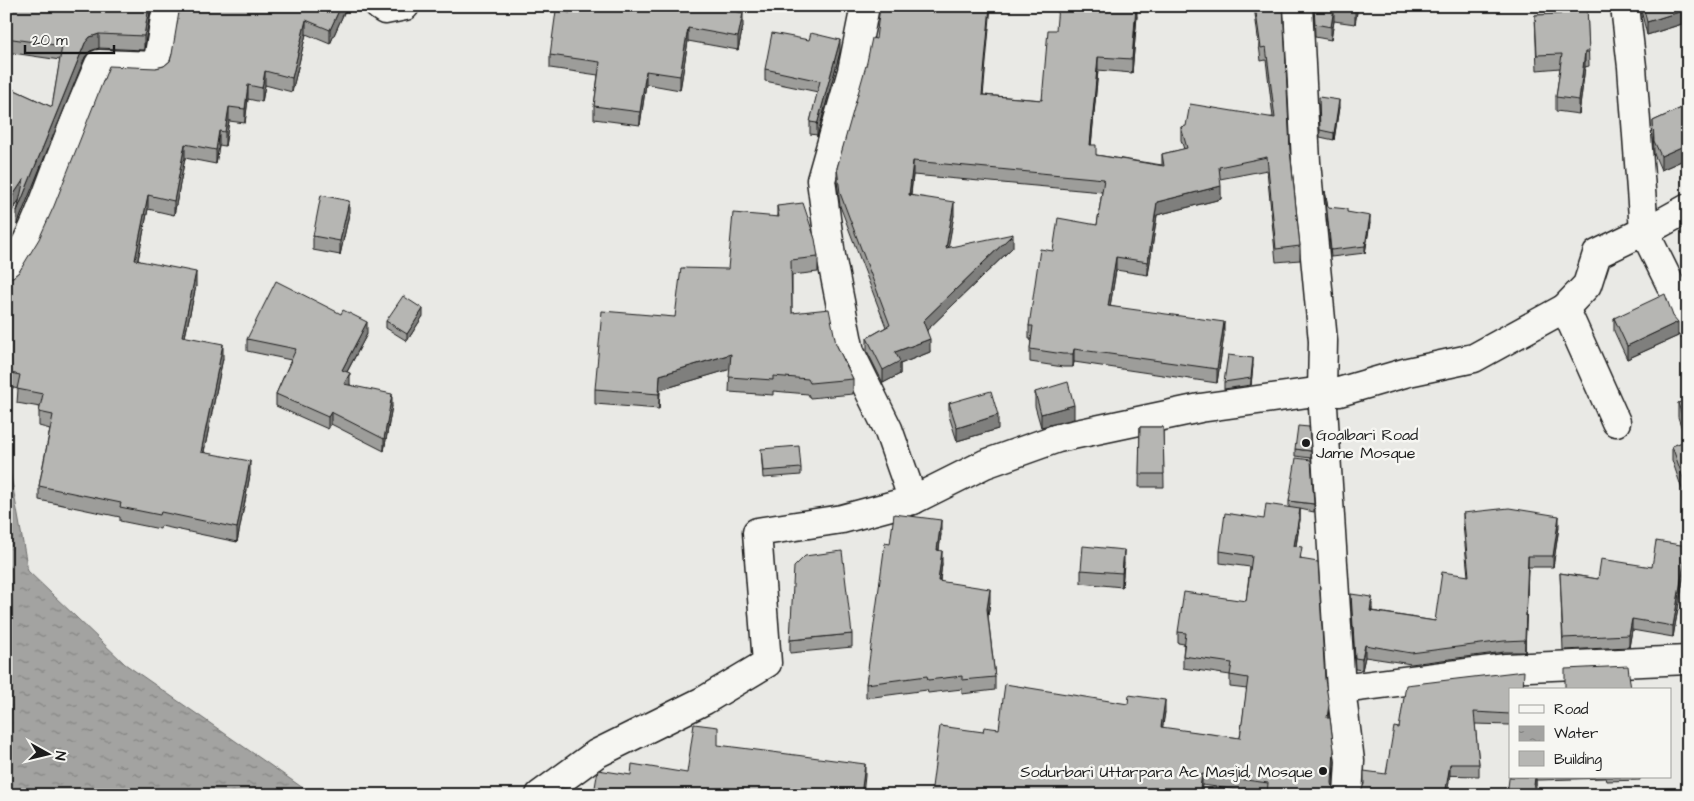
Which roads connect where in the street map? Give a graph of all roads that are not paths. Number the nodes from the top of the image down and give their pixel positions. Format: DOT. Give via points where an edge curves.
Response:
graph roads {
  1 [pos="167,6"];
  2 [pos="379,6"];
  3 [pos="405,6"];
  4 [pos="864,6"];
  5 [pos="1298,6"];
  6 [pos="1626,6"];
  7 [pos="1688,208"];
  8 [pos="1644,231"];
  9 [pos="6,277"];
  10 [pos="1565,308"];
  11 [pos="1688,324"];
  12 [pos="1322,391"];
  13 [pos="1616,422"];
  14 [pos="912,500"];
  15 [pos="1688,660"];
  16 [pos="1341,689"];
  17 [pos="540,795"];
  18 [pos="1348,795"];
  1 -- 9 [label="street" via="157,66 99,64 36,226"];
  2 -- 3 [label="street" via="385,10"];
  4 -- 14 [label="street" via="852,72 821,180 831,256 850,352 888,429"];
  5 -- 12 [label="street" via="1306,162 1323,341"];
  6 -- 8 [label="street"];
  7 -- 8 [label="street"];
  8 -- 10 [label="street" via="1597,254 1587,285"];
  8 -- 11 [label="street"];
  10 -- 12 [label="street" via="1474,358 1408,372 1339,392"];
  10 -- 13 [label="street"];
  12 -- 14 [label="street" via="1200,408 1058,438 985,464"];
  12 -- 16 [label="street"];
  14 -- 17 [label="street" via="842,519 757,532 767,664 705,700 596,754"];
  15 -- 16 [label="street" via="1506,668"];
  16 -- 18 [label="street" via="1350,761"];
}
